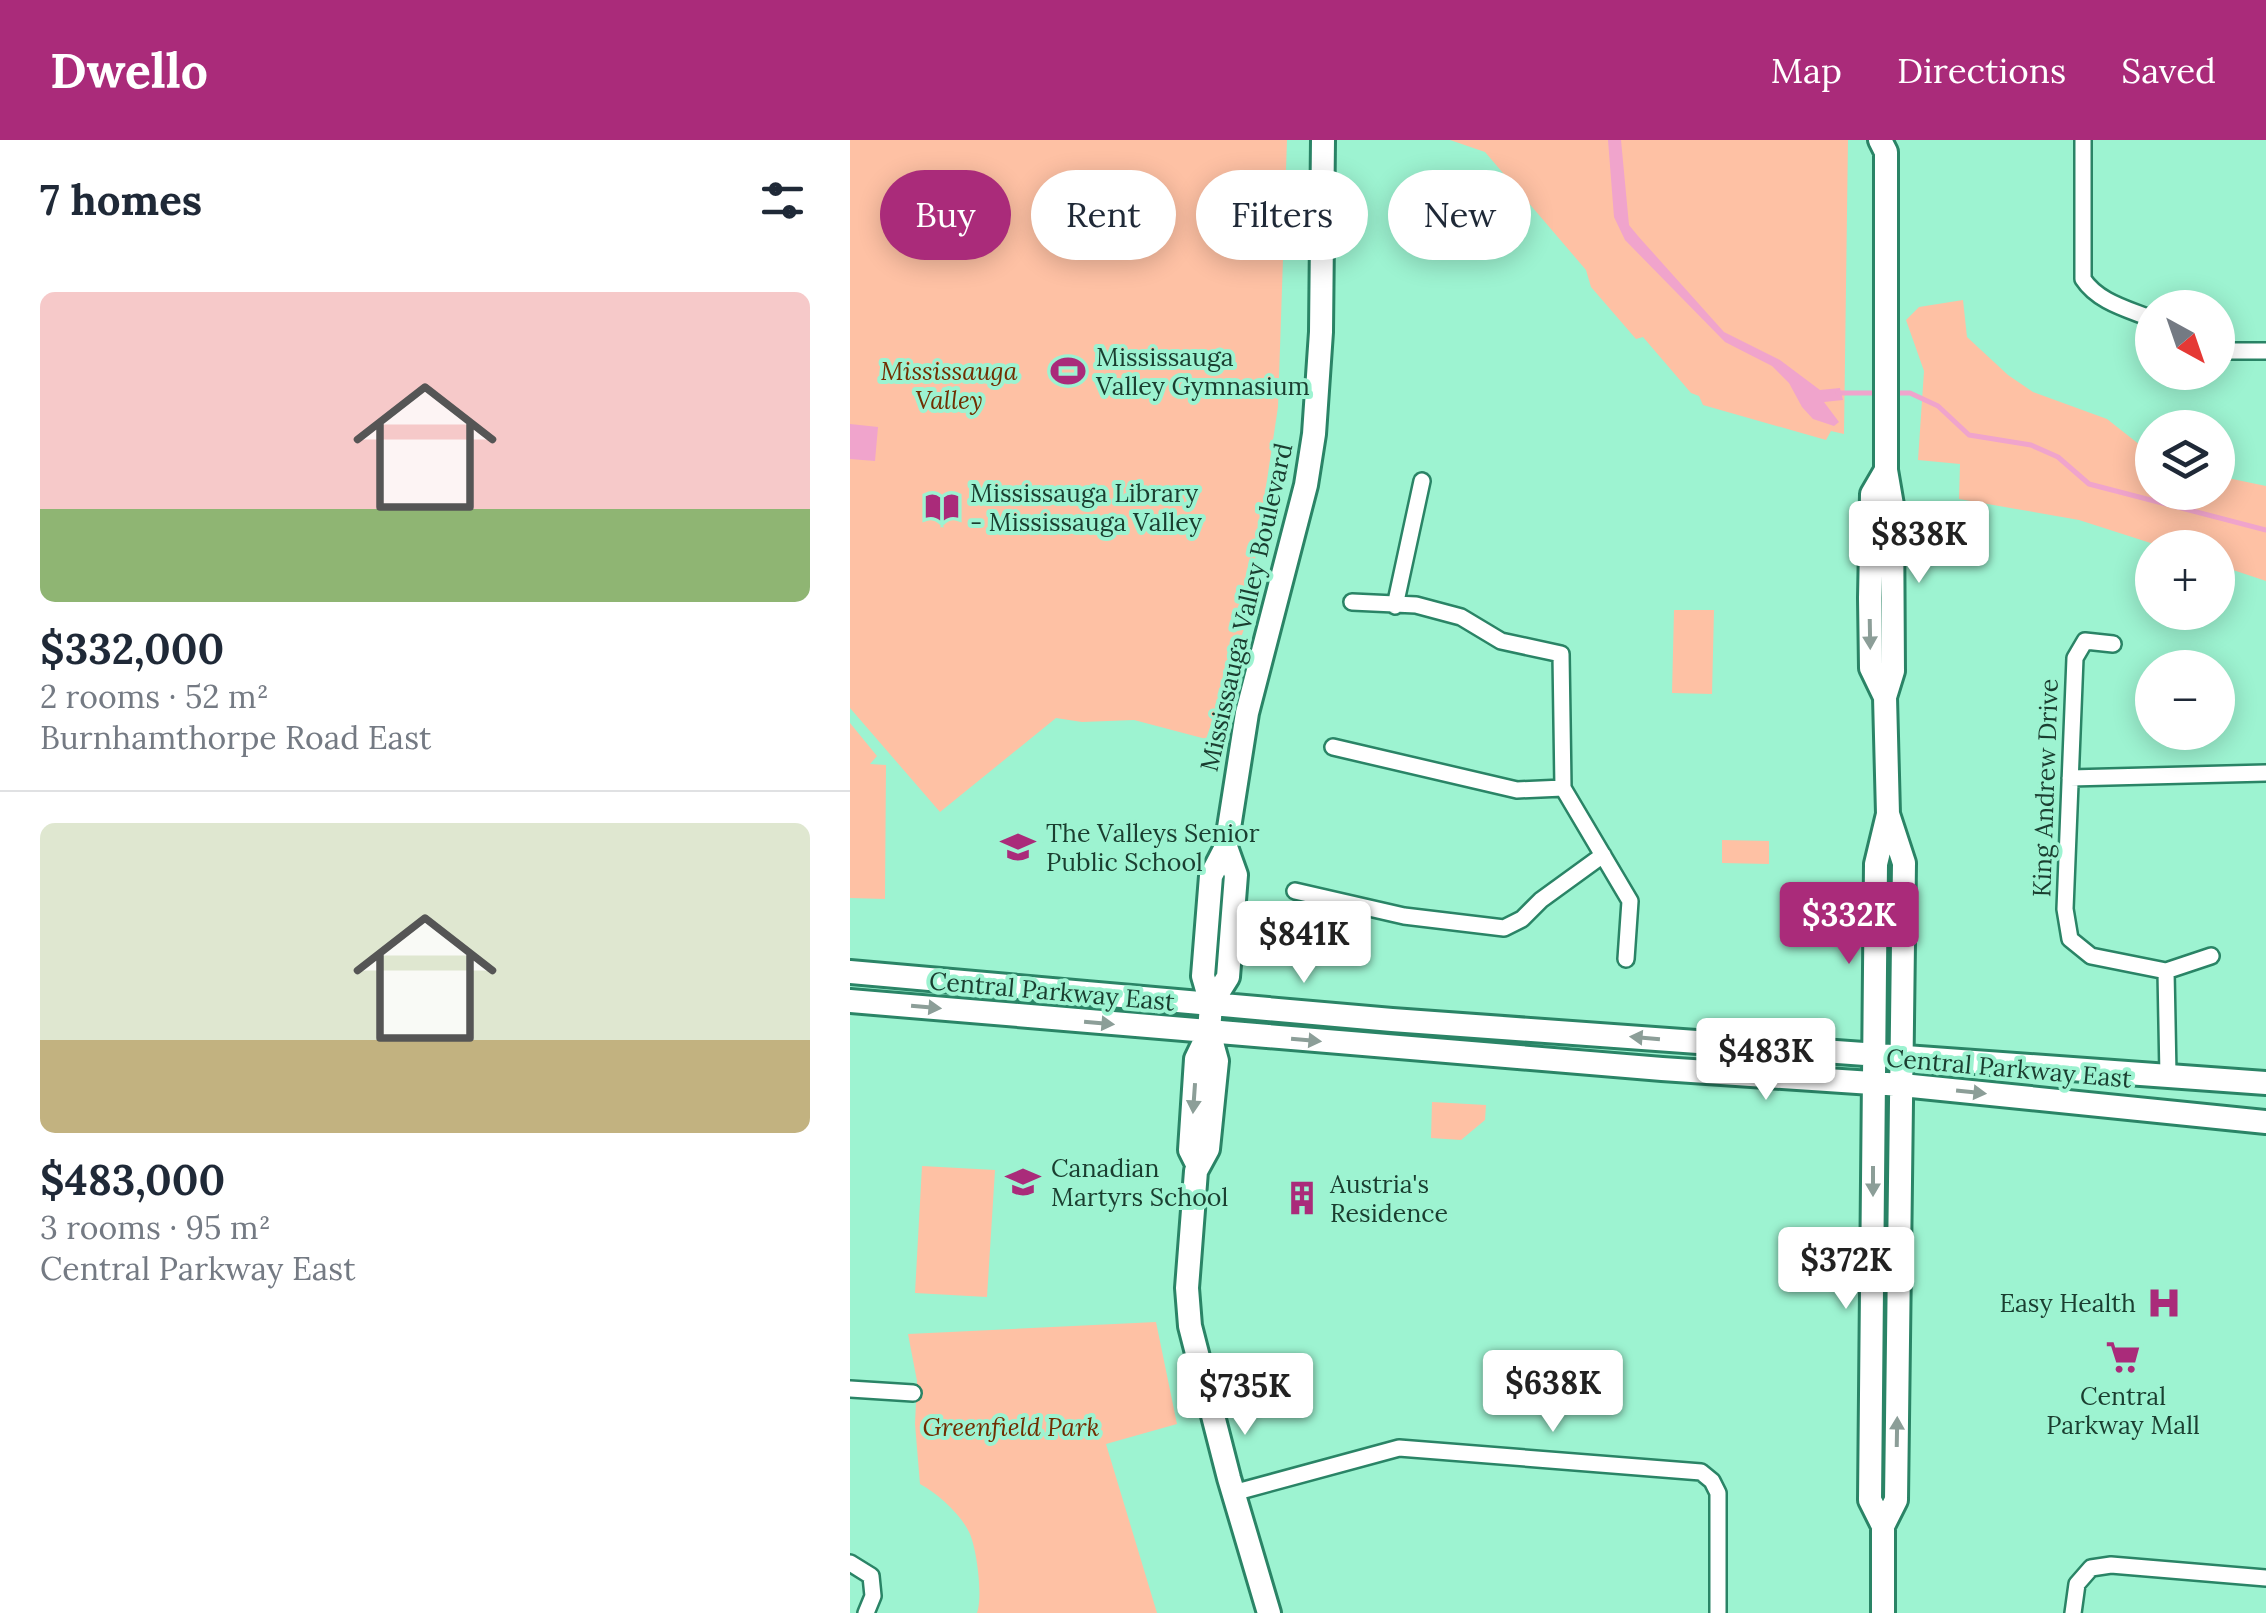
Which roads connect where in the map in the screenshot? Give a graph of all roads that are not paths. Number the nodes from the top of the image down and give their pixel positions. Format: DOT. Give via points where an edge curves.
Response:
graph roads {
  1 [pos="1323,140"];
  2 [pos="2083,140"];
  3 [pos="1887,144"];
  4 [pos="2135,312"];
  5 [pos="2235,350"];
  6 [pos="2266,352"];
  7 [pos="1422,481"];
  8 [pos="1352,602"];
  9 [pos="1395,606"];
  10 [pos="2113,644"];
  11 [pos="1332,747"];
  12 [pos="2266,772"];
  13 [pos="2070,778"];
  14 [pos="1562,788"];
  15 [pos="1888,814"];
  16 [pos="1603,856"];
  17 [pos="1296,891"];
  18 [pos="2211,956"];
  19 [pos="1626,959"];
  20 [pos="2166,971"];
  21 [pos="850,972"];
  22 [pos="850,1001"];
  23 [pos="1211,1004"];
  24 [pos="1209,1032"];
  25 [pos="1874,1055"];
  26 [pos="1903,1056"];
  27 [pos="2168,1075"];
  28 [pos="2266,1083"];
  29 [pos="1874,1084"];
  30 [pos="1902,1085"];
  31 [pos="2266,1122"];
  32 [pos="850,1389"];
  33 [pos="913,1393"];
  34 [pos="1233,1492"];
  35 [pos="1883,1526"];
  36 [pos="850,1563"];
  37 [pos="2266,1578"];
  38 [pos="866,1613"];
  39 [pos="1269,1613"];
  40 [pos="1718,1613"];
  41 [pos="1883,1613"];
  42 [pos="2073,1613"];
  1 -- 23 [label="street, Mississauga Valley Boulevard" via="1314,434 1247,713 1226,847 1236,875 1228,977"];
  2 -- 4 [label="street" via="2083,279 2101,298"];
  3 -- 15 [label="street" via="1893,671 1884,697"];
  5 -- 6 [label="street"];
  7 -- 9 [label="street"];
  8 -- 9 [label="street"];
  9 -- 14 [label="street" via="1416,604 1461,617 1502,641 1560,654"];
  10 -- 13 [label="street, King Andrew Drive" via="2085,642 2075,658"];
  11 -- 14 [label="street" via="1517,790"];
  12 -- 13 [label="street"];
  13 -- 20 [label="street, King Andrew Drive" via="2070,939 2091,956"];
  14 -- 16 [label="street"];
  15 -- 25 [label="street" via="1876,864"];
  15 -- 26 [label="street" via="1904,862"];
  16 -- 17 [label="street" via="1504,928 1404,916"];
  16 -- 19 [label="street" via="1630,900"];
  18 -- 20 [label="street"];
  20 -- 27 [label="street"];
  21 -- 23 [label="street, Central Parkway East"];
  22 -- 24 [label="street, Central Parkway East, one-way"];
  23 -- 24 [label="street, Mississauga Valley Boulevard"];
  25 -- 23 [label="street, Central Parkway East, one-way"];
  24 -- 29 [label="street, Central Parkway East, one-way"];
  24 -- 34 [label="street, Mississauga Valley Boulevard" via="1196,1059 1188,1316"];
  25 -- 26 [label="street, Central Parkway East"];
  25 -- 29 [label="street"];
  26 -- 27 [label="street, Central Parkway East"];
  26 -- 30 [label="street"];
  27 -- 28 [label="street, Central Parkway East"];
  29 -- 30 [label="street, Central Parkway East"];
  29 -- 35 [label="street, one-way" via="1870,1500"];
  30 -- 31 [label="street, Central Parkway East, one-way"];
  35 -- 30 [label="street, one-way" via="1896,1500"];
  32 -- 33 [label="street"];
  34 -- 39 [label="street, Mississauga Valley Boulevard"];
  34 -- 40 [label="street" via="1398,1448 1701,1472 1718,1494"];
  35 -- 41 [label="street"];
  36 -- 38 [label="street" via="871,1576"];
  37 -- 42 [label="street" via="2111,1564 2091,1568 2077,1584"];
}
